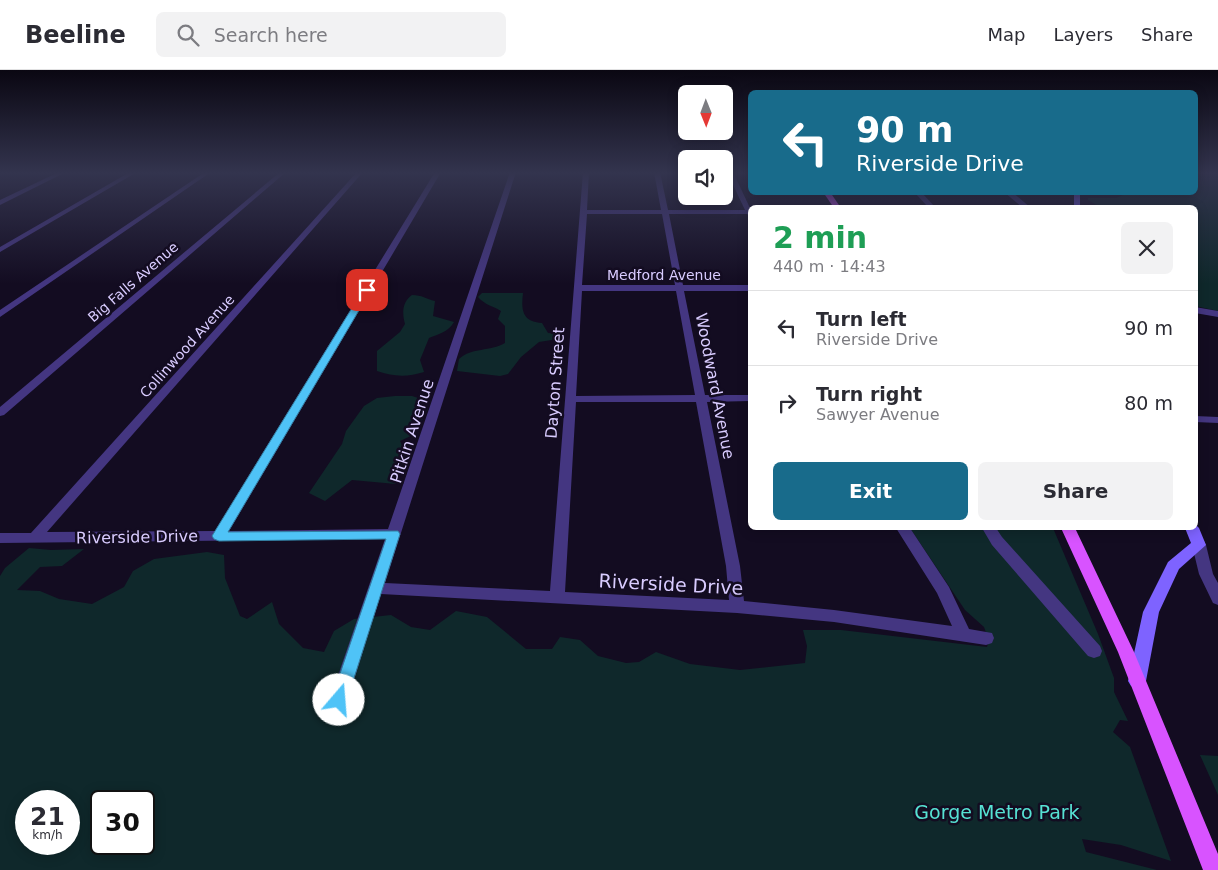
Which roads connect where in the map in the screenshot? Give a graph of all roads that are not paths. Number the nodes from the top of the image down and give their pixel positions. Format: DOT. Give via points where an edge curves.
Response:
graph roads {
  1 [pos="70,209"];
  2 [pos="153,209"];
  3 [pos="239,209"];
  4 [pos="327,209"];
  5 [pos="416,209"];
  6 [pos="501,209"];
  7 [pos="584,212"];
  8 [pos="664,212"];
  9 [pos="748,213"];
  10 [pos="0,250"];
  11 [pos="578,288"];
  12 [pos="748,288"];
  13 [pos="680,289"];
  14 [pos="1198,311"];
  15 [pos="0,314"];
  16 [pos="1218,314"];
  17 [pos="748,398"];
  18 [pos="571,399"];
  19 [pos="701,399"];
  20 [pos="0,413"];
  21 [pos="1198,419"];
  22 [pos="1218,420"];
  23 [pos="904,530"];
  24 [pos="990,530"];
  25 [pos="1069,530"];
  26 [pos="1193,530"];
  27 [pos="394,534"];
  28 [pos="219,536"];
  29 [pos="0,538"];
  30 [pos="34,538"];
  31 [pos="1199,545"];
  32 [pos="376,588"];
  33 [pos="557,597"];
  34 [pos="1218,600"];
  35 [pos="738,607"];
  36 [pos="963,634"];
  37 [pos="986,638"];
  38 [pos="1094,651"];
  39 [pos="1137,681"];
  40 [pos="339,700"];
  41 [pos="1214,870"];
  1 -- 10 [label="street"];
  2 -- 15 [label="street"];
  3 -- 20 [label="street, Big Falls Avenue"];
  4 -- 30 [label="street, Collinwood Avenue"];
  5 -- 28 [label="street"];
  6 -- 27 [label="street, Pitkin Avenue"];
  7 -- 8 [label="street"];
  7 -- 11 [label="street, Dayton Street"];
  8 -- 9 [label="street"];
  8 -- 13 [label="street, Woodward Avenue"];
  11 -- 13 [label="street, Medford Avenue"];
  11 -- 18 [label="street, Dayton Street"];
  12 -- 13 [label="street, Medford Avenue"];
  13 -- 19 [label="street, Woodward Avenue"];
  14 -- 16 [label="street"];
  17 -- 19 [label="street"];
  18 -- 19 [label="street"];
  18 -- 33 [label="street, Dayton Street"];
  19 -- 35 [label="street, Woodward Avenue"];
  21 -- 22 [label="street"];
  23 -- 36 [label="street" via="944,591"];
  24 -- 38 [label="street"];
  25 -- 39 [label="main road"];
  26 -- 31 [label="main road"];
  27 -- 28 [label="street, Riverside Drive"];
  27 -- 32 [label="street, Pitkin Avenue"];
  28 -- 30 [label="street, Riverside Drive"];
  29 -- 30 [label="street, Riverside Drive"];
  31 -- 34 [label="street" via="1206,574"];
  31 -- 39 [label="main road" via="1173,566 1151,612"];
  32 -- 33 [label="street, Riverside Drive"];
  32 -- 40 [label="street, Pitkin Avenue"];
  33 -- 35 [label="street, Riverside Drive"];
  35 -- 36 [label="street, Riverside Drive" via="834,616"];
  36 -- 37 [label="street, Riverside Drive"];
  39 -- 41 [label="main road"];
}
